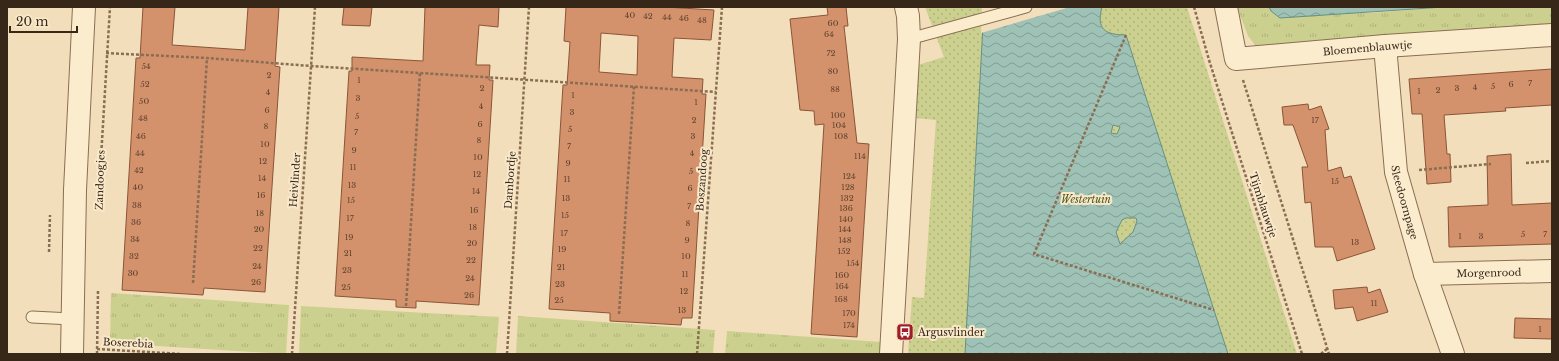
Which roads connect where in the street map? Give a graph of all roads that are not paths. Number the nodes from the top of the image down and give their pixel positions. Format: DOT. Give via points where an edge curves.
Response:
graph roads {
  1 [pos="84,7"];
  2 [pos="906,7"];
  3 [pos="1026,7"];
  4 [pos="1226,7"];
  5 [pos="1552,34"];
  6 [pos="909,39"];
  7 [pos="1385,46"];
  8 [pos="1552,271"];
  9 [pos="1425,274"];
  10 [pos="32,317"];
  11 [pos="72,319"];
  12 [pos="72,351"];
  13 [pos="890,354"];
  14 [pos="1453,354"];
  1 -- 11 [label="street" via="77,134"];
  2 -- 6 [label="street"];
  3 -- 6 [label="lane"];
  4 -- 7 [label="street, Bloemenblauwtje" via="1236,59"];
  5 -- 7 [label="street, Bloemenblauwtje"];
  6 -- 13 [label="street"];
  7 -- 9 [label="street, Sleedoornpage" via="1396,172"];
  8 -- 9 [label="street, Morgenrood"];
  9 -- 14 [label="street, Sleedoornpage"];
  10 -- 11 [label="lane"];
  11 -- 12 [label="street"];
}
